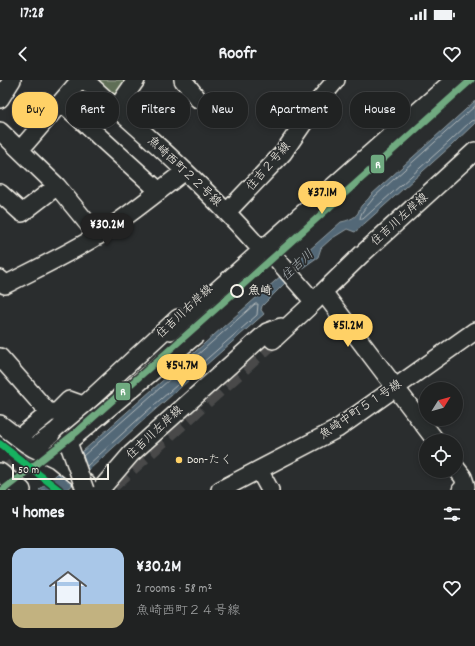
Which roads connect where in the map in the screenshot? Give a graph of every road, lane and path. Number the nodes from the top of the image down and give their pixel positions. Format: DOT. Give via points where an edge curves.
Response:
graph roads {
  1 [pos="12,80"];
  2 [pos="80,80"];
  3 [pos="85,80"];
  4 [pos="136,80"];
  5 [pos="183,80"];
  6 [pos="326,80"];
  7 [pos="336,80"];
  8 [pos="454,80"];
  9 [pos="98,92"];
  10 [pos="322,92"];
  11 [pos="326,92"];
  12 [pos="0,99"];
  13 [pos="198,100"];
  14 [pos="61,102"];
  15 [pos="119,105"];
  16 [pos="119,112"];
  17 [pos="300,128"];
  18 [pos="0,131"];
  19 [pos="20,150"];
  20 [pos="475,151"];
  21 [pos="185,171"];
  22 [pos="57,186"];
  23 [pos="159,191"];
  24 [pos="0,193"];
  25 [pos="227,212"];
  26 [pos="98,236"];
  27 [pos="260,253"];
  28 [pos="3,282"];
  29 [pos="319,297"];
  30 [pos="290,324"];
  31 [pos="171,330"];
  32 [pos="475,331"];
  33 [pos="196,334"];
  34 [pos="273,340"];
  35 [pos="0,357"];
  36 [pos="395,388"];
  37 [pos="83,405"];
  38 [pos="53,416"];
  39 [pos="0,424"];
  40 [pos="431,434"];
  41 [pos="18,438"];
  42 [pos="33,448"];
  43 [pos="259,470"];
  44 [pos="0,472"];
  45 [pos="463,477"];
  46 [pos="19,488"];
  47 [pos="94,489"];
  48 [pos="220,490"];
  49 [pos="270,490"];
  50 [pos="461,490"];
  1 -- 12 [label="street"];
  2 -- 14 [label="street"];
  3 -- 9 [label="street, 魚崎西町２２号線"];
  4 -- 15 [label="street"];
  5 -- 13 [label="street"];
  6 -- 10 [label="street"];
  7 -- 11 [label="street, 住吉２号線"];
  8 -- 27 [label="street, 住吉川右岸線" via="378,145"];
  14 -- 19 [label="street"];
  14 -- 23 [label="street"];
  16 -- 21 [label="street, 魚崎西町２２号線"];
  17 -- 25 [label="street, 住吉２号線" via="283,153"];
  18 -- 19 [label="street"];
  19 -- 22 [label="street"];
  20 -- 29 [label="street, 住吉川左岸線"];
  21 -- 23 [label="street"];
  21 -- 25 [label="street, 魚崎西町２２号線"];
  22 -- 24 [label="street" via="22,213"];
  22 -- 26 [label="street"];
  23 -- 26 [label="street"];
  25 -- 27 [label="street, 魚崎西町２２号線"];
  26 -- 28 [label="street"];
  27 -- 29 [label="street, 魚崎西町２２号線"];
  27 -- 31 [label="street, 住吉川右岸線"];
  27 -- 37 [label="street, 住吉川右岸線" via="228,272"];
  29 -- 30 [label="street, 住吉川左岸線"];
  29 -- 36 [label="street, 魚崎西町２２号線"];
  30 -- 34 [label="street, 住吉川左岸線"];
  30 -- 47 [label="street, 住吉川左岸線" via="267,332"];
  32 -- 36 [label="street, 魚崎中町５１号線"];
  33 -- 47 [label="street, bridge" via="68,442"];
  35 -- 38 [label="street"];
  36 -- 40 [label="street, 魚崎西町２２号線"];
  36 -- 43 [label="street, 魚崎中町５１号線" via="337,428"];
  37 -- 38 [label="street" via="69,400"];
  37 -- 42 [label="street, 住吉川右岸線" via="56,431"];
  38 -- 41 [label="street"];
  39 -- 41 [label="street"];
  41 -- 42 [label="street"];
  42 -- 47 [label="street, bridge" via="56,459"];
  43 -- 48 [label="street, 魚崎中町５１号線"];
  43 -- 49 [label="street"];
  44 -- 46 [label="street"];
  45 -- 50 [label="street" via="466,486"];
}
